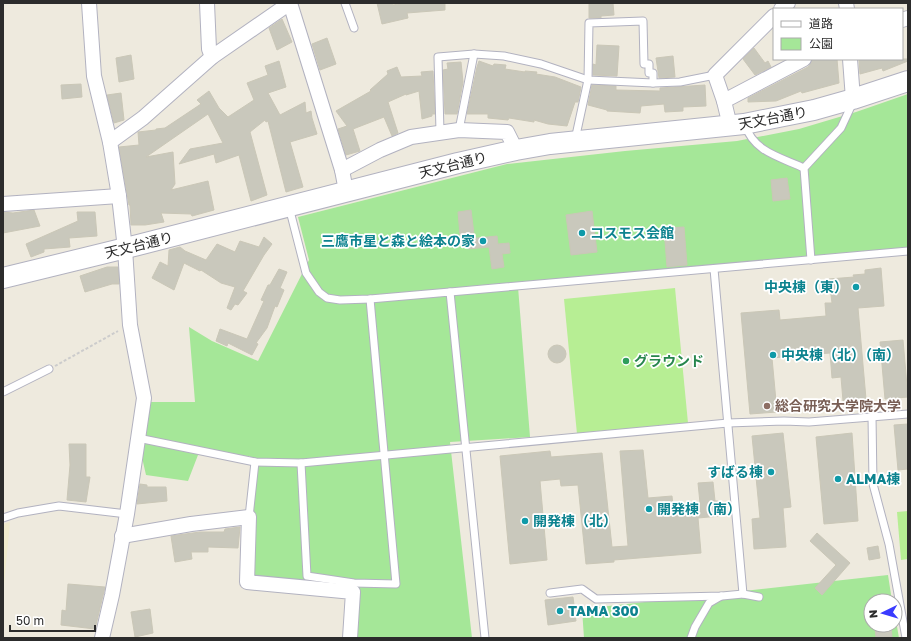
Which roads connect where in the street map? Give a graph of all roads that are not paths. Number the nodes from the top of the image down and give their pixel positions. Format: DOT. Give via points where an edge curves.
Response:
graph roads {
  1 [pos="89,3"];
  2 [pos="207,3"];
  3 [pos="290,3"];
  4 [pos="345,3"];
  5 [pos="773,17"];
  6 [pos="354,28"];
  7 [pos="474,54"];
  8 [pos="212,57"];
  9 [pos="802,60"];
  10 [pos="850,60"];
  11 [pos="715,76"];
  12 [pos="588,80"];
  13 [pos="908,81"];
  14 [pos="653,83"];
  15 [pos="854,100"];
  16 [pos="724,101"];
  17 [pos="737,125"];
  18 [pos="459,130"];
  19 [pos="440,132"];
  20 [pos="110,142"];
  21 [pos="574,142"];
  22 [pos="516,150"];
  23 [pos="804,168"];
  24 [pos="342,170"];
  25 [pos="346,192"];
  26 [pos="119,196"];
  27 [pos="3,204"];
  28 [pos="288,206"];
  29 [pos="125,248"];
  30 [pos="908,251"];
  31 [pos="811,260"];
  32 [pos="714,269"];
  33 [pos="3,278"];
  34 [pos="450,292"];
  35 [pos="370,299"];
  36 [pos="49,369"];
  37 [pos="3,392"];
  38 [pos="908,414"];
  39 [pos="872,416"];
  40 [pos="728,423"];
  41 [pos="138,438"];
  42 [pos="465,447"];
  43 [pos="384,454"];
  44 [pos="255,462"];
  45 [pos="301,463"];
  46 [pos="127,514"];
  47 [pos="249,517"];
  48 [pos="3,518"];
  49 [pos="122,536"];
  50 [pos="550,593"];
  51 [pos="743,594"];
  52 [pos="722,596"];
  53 [pos="759,597"];
  54 [pos="102,638"];
  55 [pos="350,638"];
  56 [pos="486,638"];
  57 [pos="691,638"];
  58 [pos="906,638"];
  1 -- 20 [label="street" via="94,76"];
  2 -- 8 [label="street" via="209,49"];
  3 -- 8 [label="street"];
  3 -- 24 [label="street"];
  4 -- 6 [label="lane"];
  5 -- 11 [label="street"];
  7 -- 12 [label="lane" via="504,56 541,64"];
  7 -- 18 [label="lane"];
  7 -- 19 [label="lane" via="438,57"];
  8 -- 20 [label="street" via="143,118"];
  9 -- 16 [label="street"];
  10 -- 15 [label="street"];
  11 -- 14 [label="lane" via="680,82"];
  11 -- 16 [label="street"];
  12 -- 14 [label="lane"];
  12 -- 14 [label="lane" via="589,23 643,21 644,64 649,64"];
  12 -- 21 [label="lane"];
  13 -- 15 [label="main road, 天文台通り"];
  15 -- 17 [label="main road, 天文台通り"];
  15 -- 23 [label="lane" via="841,128"];
  16 -- 17 [label="street"];
  17 -- 21 [label="main road, 天文台通り"];
  17 -- 23 [label="lane" via="764,150"];
  18 -- 19 [label="street"];
  18 -- 22 [label="street" via="507,132"];
  19 -- 24 [label="street" via="411,137"];
  20 -- 26 [label="street"];
  21 -- 22 [label="main road, 天文台通り"];
  22 -- 25 [label="main road, 天文台通り"];
  23 -- 31 [label="lane"];
  24 -- 25 [label="street"];
  25 -- 28 [label="main road, 天文台通り"];
  26 -- 27 [label="street"];
  26 -- 29 [label="street"];
  28 -- 29 [label="main road, 天文台通り"];
  28 -- 35 [label="lane" via="306,273 319,292 334,300"];
  29 -- 33 [label="main road, 天文台通り"];
  29 -- 41 [label="street" via="130,325 144,398"];
  30 -- 31 [label="lane"];
  31 -- 32 [label="lane"];
  32 -- 34 [label="lane"];
  32 -- 40 [label="lane"];
  34 -- 35 [label="lane"];
  34 -- 42 [label="lane"];
  35 -- 43 [label="lane"];
  36 -- 37 [label="lane"];
  38 -- 39 [label="lane"];
  39 -- 40 [label="lane" via="809,422"];
  39 -- 58 [label="lane" via="873,484 889,544"];
  40 -- 42 [label="lane"];
  40 -- 51 [label="lane"];
  41 -- 44 [label="lane"];
  41 -- 46 [label="street"];
  42 -- 43 [label="lane"];
  42 -- 56 [label="lane"];
  43 -- 45 [label="lane"];
  43 -- 45 [label="lane" via="396,584 354,583 307,576"];
  44 -- 45 [label="lane"];
  44 -- 47 [label="lane"];
  46 -- 48 [label="lane" via="59,506"];
  46 -- 49 [label="street"];
  47 -- 49 [label="street"];
  47 -- 55 [label="street" via="247,582 352,592"];
  49 -- 54 [label="street"];
  50 -- 52 [label="lane" via="582,589 596,599"];
  51 -- 52 [label="lane"];
  51 -- 53 [label="lane"];
  52 -- 57 [label="lane" via="709,603"];
}
